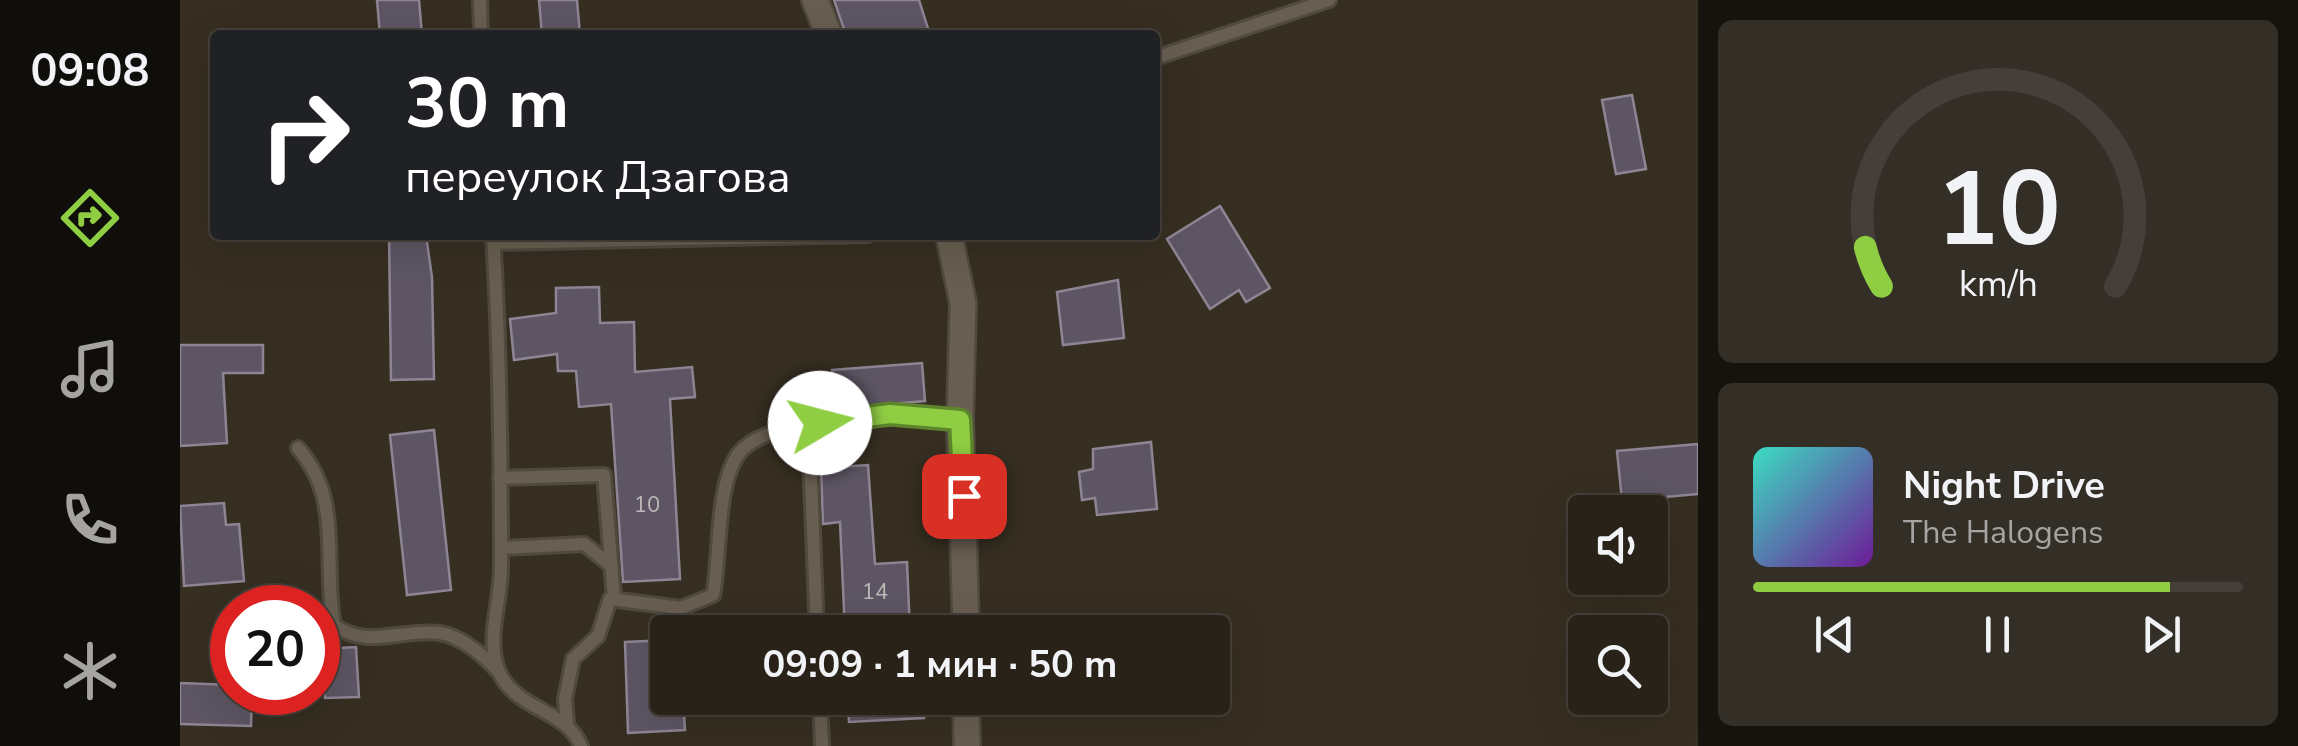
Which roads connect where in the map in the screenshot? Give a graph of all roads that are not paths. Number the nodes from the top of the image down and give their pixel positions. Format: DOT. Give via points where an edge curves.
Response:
graph roads {
  1 [pos="480,0"];
  2 [pos="816,0"];
  3 [pos="1329,0"];
  4 [pos="481,30"];
  5 [pos="827,30"];
  6 [pos="1160,56"];
  7 [pos="494,240"];
  8 [pos="951,240"];
  9 [pos="960,420"];
  10 [pos="835,421"];
  11 [pos="298,448"];
  12 [pos="500,478"];
  13 [pos="501,548"];
  14 [pos="608,563"];
  15 [pos="614,598"];
  16 [pos="816,615"];
  17 [pos="966,615"];
  18 [pos="498,671"];
  19 [pos="821,715"];
  20 [pos="966,715"];
  21 [pos="568,723"];
  22 [pos="581,746"];
  23 [pos="822,746"];
  24 [pos="967,746"];
  1 -- 4 [label="lane"];
  2 -- 5 [label="street"];
  3 -- 6 [label="lane"];
  7 -- 12 [label="lane"];
  8 -- 9 [label="street" via="963,303"];
  9 -- 10 [label="lane" via="890,414"];
  9 -- 17 [label="street"];
  10 -- 15 [label="lane" via="756,440 739,453 715,544 713,595 682,608"];
  10 -- 16 [label="lane" via="816,437 810,455"];
  11 -- 18 [label="lane" via="322,480 328,502 334,625 350,636 374,639 441,633"];
  12 -- 13 [label="lane"];
  12 -- 14 [label="lane" via="604,475"];
  13 -- 14 [label="lane" via="584,544"];
  13 -- 18 [label="lane"];
  14 -- 15 [label="lane"];
  15 -- 21 [label="lane" via="598,636 573,659"];
  18 -- 21 [label="lane" via="535,710"];
  19 -- 23 [label="lane"];
  20 -- 24 [label="street"];
  21 -- 22 [label="lane"];
}
